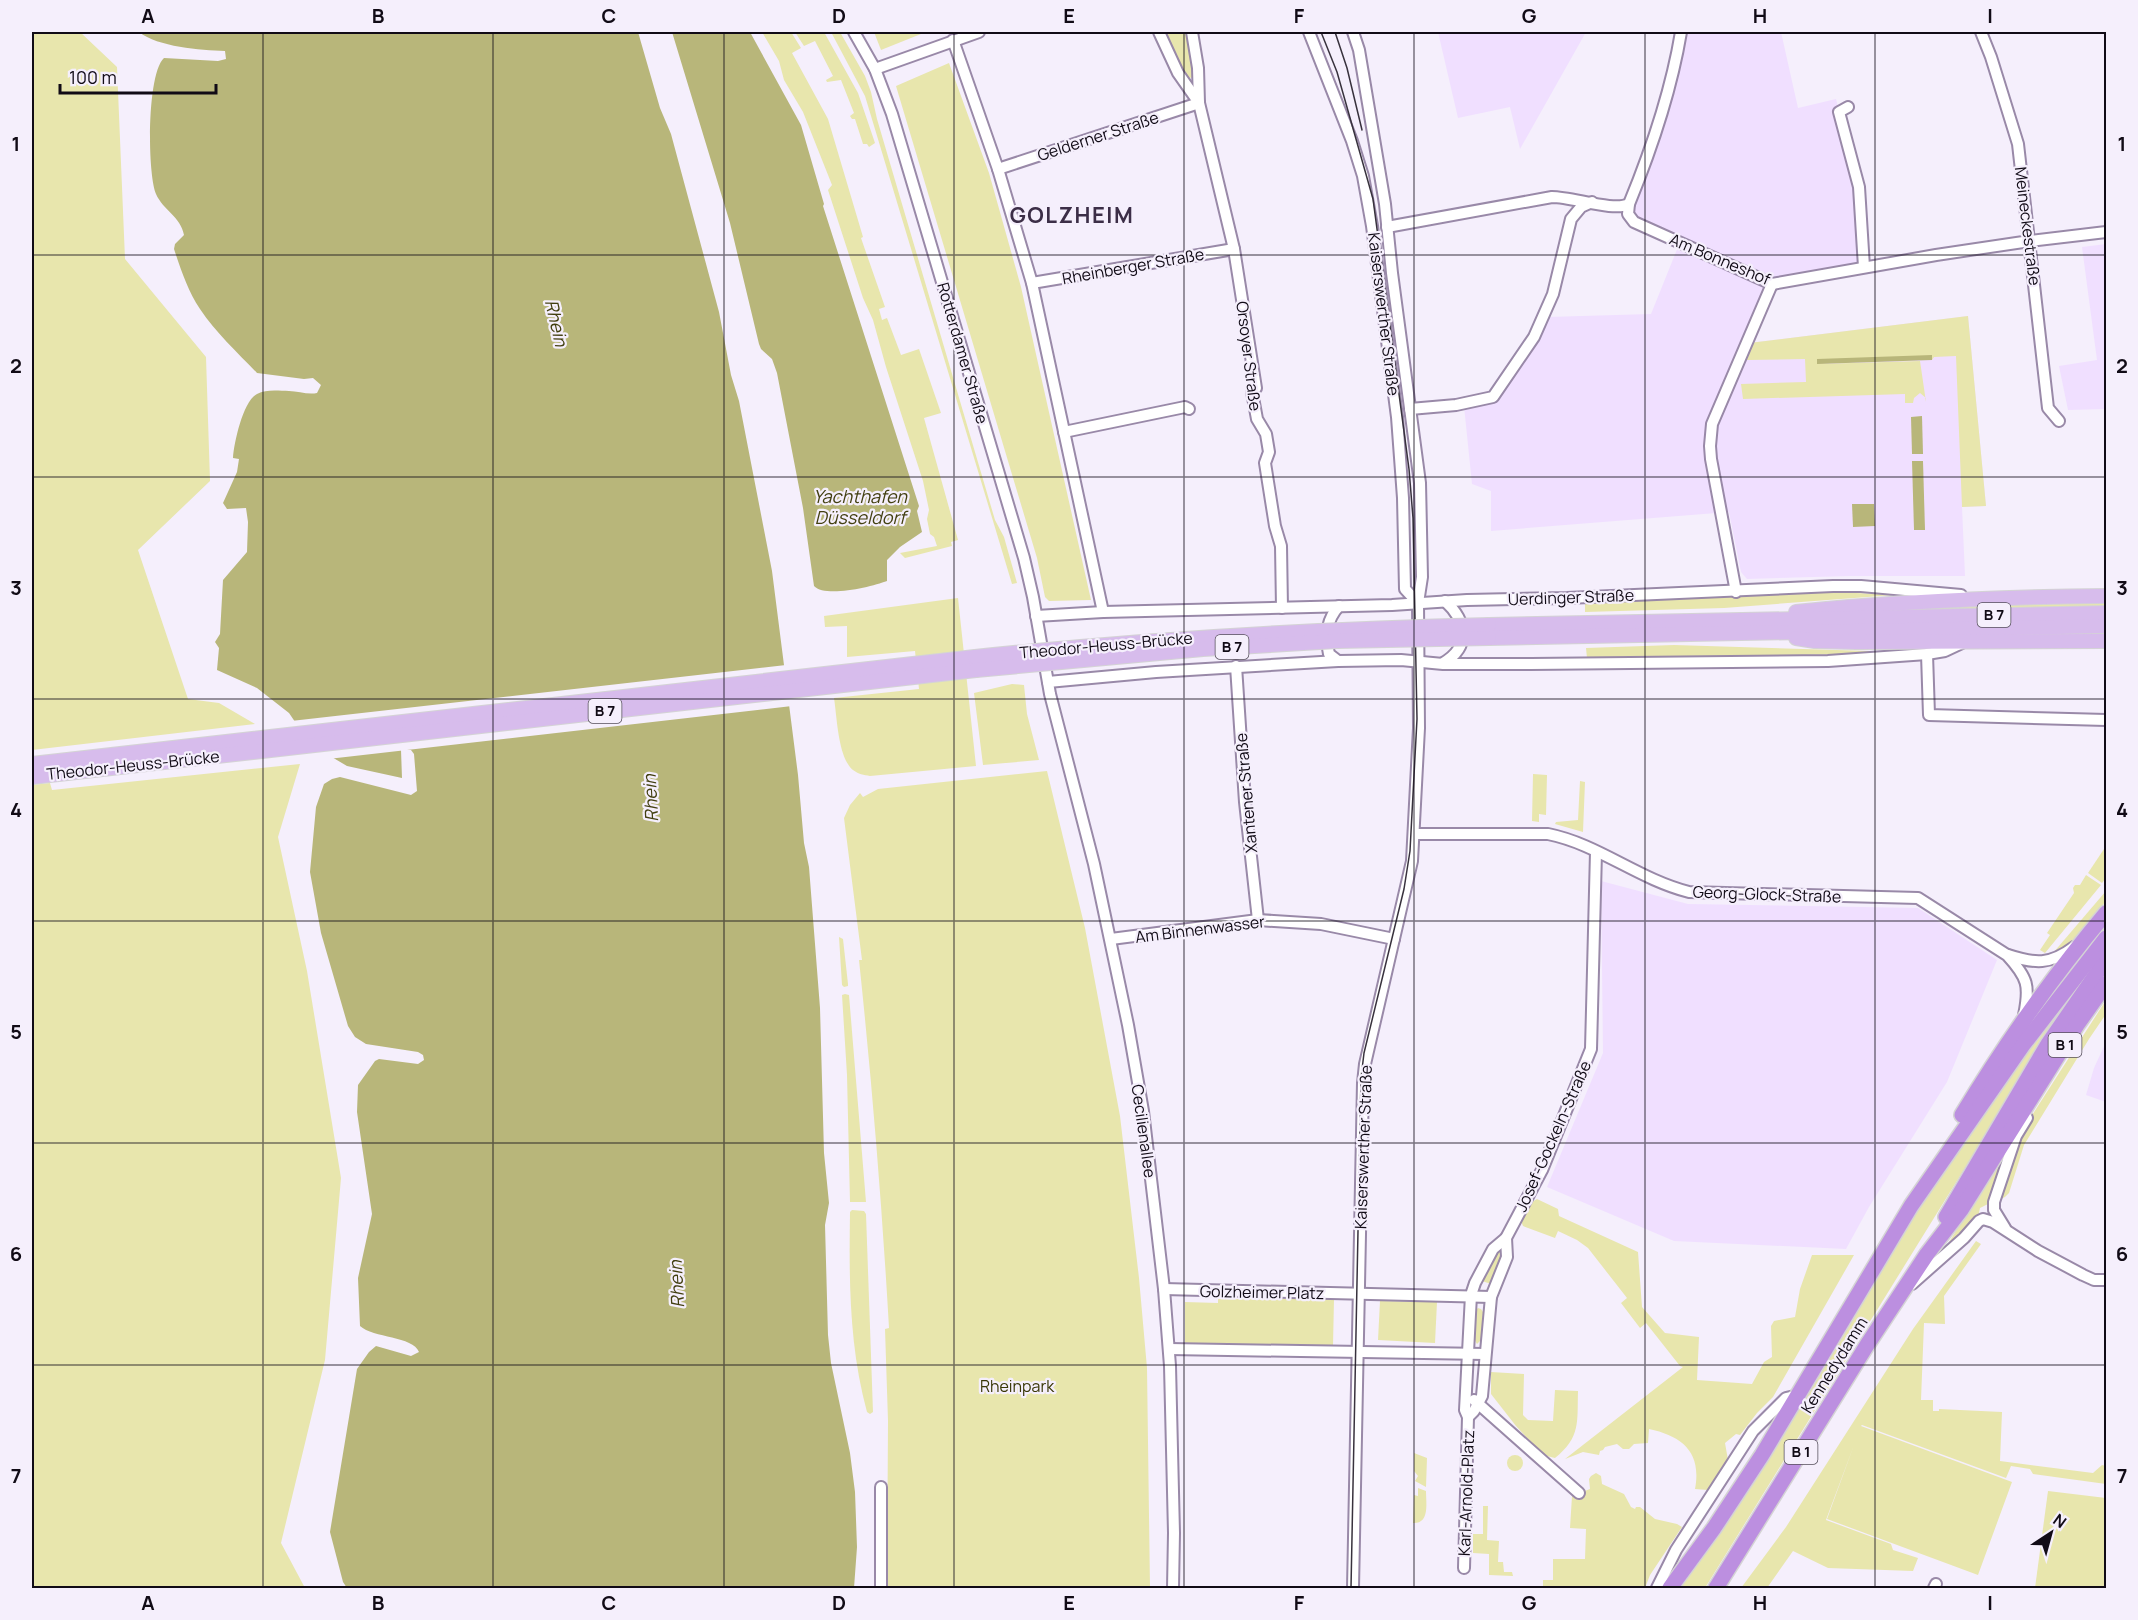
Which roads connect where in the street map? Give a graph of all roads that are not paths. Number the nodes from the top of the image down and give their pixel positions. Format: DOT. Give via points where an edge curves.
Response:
graph roads {
  1 [pos="854,32"];
  2 [pos="978,32"];
  3 [pos="1159,32"];
  4 [pos="1192,32"];
  5 [pos="1309,32"];
  6 [pos="1353,32"];
  7 [pos="1681,32"];
  8 [pos="1981,32"];
  9 [pos="953,40"];
  10 [pos="874,69"];
  11 [pos="1199,103"];
  12 [pos="1848,107"];
  13 [pos="998,169"];
  14 [pos="1592,202"];
  15 [pos="1629,204"];
  16 [pos="1387,227"];
  17 [pos="2106,232"];
  18 [pos="2030,240"];
  19 [pos="1234,249"];
  20 [pos="1864,267"];
  21 [pos="1032,283"];
  22 [pos="1772,284"];
  23 [pos="1190,409"];
  24 [pos="1410,409"];
  25 [pos="2059,421"];
  26 [pos="1064,432"];
  27 [pos="1736,592"];
  28 [pos="2106,596"];
  29 [pos="1993,598"];
  30 [pos="1445,601"];
  31 [pos="1418,603"];
  32 [pos="1339,606"];
  33 [pos="1281,608"];
  34 [pos="1103,612"];
  35 [pos="2106,613"];
  36 [pos="1036,616"];
  37 [pos="1741,620"];
  38 [pos="2106,626"];
  39 [pos="1489,631"];
  40 [pos="1767,632"];
  41 [pos="1965,641"];
  42 [pos="2055,641"];
  43 [pos="2106,641"];
  44 [pos="2106,648"];
  45 [pos="1926,654"];
  46 [pos="1338,661"];
  47 [pos="1418,662"];
  48 [pos="1443,663"];
  49 [pos="1236,666"];
  50 [pos="1048,682"];
  51 [pos="2106,720"];
  52 [pos="234,747"];
  53 [pos="32,764"];
  54 [pos="32,777"];
  55 [pos="1414,834"];
  56 [pos="1596,852"];
  57 [pos="2106,913"];
  58 [pos="1258,920"];
  59 [pos="2106,938"];
  60 [pos="1111,939"];
  61 [pos="1394,939"];
  62 [pos="2083,941"];
  63 [pos="2007,955"];
  64 [pos="2106,960"];
  65 [pos="2106,984"];
  66 [pos="2023,1021"];
  67 [pos="2035,1093"];
  68 [pos="1911,1206"];
  69 [pos="2009,1233"];
  70 [pos="1506,1238"];
  71 [pos="1927,1254"];
  72 [pos="2106,1281"];
  73 [pos="1164,1289"];
  74 [pos="1359,1294"];
  75 [pos="1900,1294"];
  76 [pos="1471,1296"];
  77 [pos="1491,1297"];
  78 [pos="1169,1348"];
  79 [pos="1358,1353"];
  80 [pos="1468,1354"];
  81 [pos="1485,1354"];
  82 [pos="1466,1389"];
  83 [pos="1799,1395"];
  84 [pos="1479,1403"];
  85 [pos="1468,1417"];
  86 [pos="881,1487"];
  87 [pos="1579,1493"];
  88 [pos="1464,1568"];
  89 [pos="881,1588"];
  90 [pos="1173,1588"];
  91 [pos="1353,1588"];
  92 [pos="1657,1588"];
  93 [pos="1670,1588"];
  94 [pos="1716,1588"];
  1 -- 10 [label="street, Rotterdamer Straße"];
  2 -- 9 [label="street"];
  3 -- 11 [label="street, Orsoyer Straße" via="1178,73"];
  4 -- 11 [label="street, Orsoyer Straße"];
  5 -- 31 [label="street, Kaiserswerther Straße" via="1363,176 1397,417 1405,589"];
  6 -- 16 [label="street, Kaiserswerther Straße"];
  7 -- 15 [label="street" via="1655,136"];
  8 -- 18 [label="street, Meineckestraße" via="2018,144"];
  9 -- 10 [label="street"];
  9 -- 13 [label="street"];
  10 -- 36 [label="street, Rotterdamer Straße" via="892,114 1013,519"];
  11 -- 13 [label="street, Gelderner Straße"];
  11 -- 19 [label="street, Orsoyer Straße"];
  12 -- 20 [label="street" via="1839,112 1859,187"];
  13 -- 21 [label="street"];
  14 -- 15 [label="street" via="1620,208"];
  14 -- 16 [label="street" via="1545,198"];
  14 -- 24 [label="street" via="1581,207 1571,219 1553,294 1534,337 1493,397"];
  15 -- 22 [label="street, Am Bonneshof" via="1628,214 1634,222"];
  16 -- 24 [label="street, Kaiserswerther Straße"];
  17 -- 18 [label="street, Am Bonneshof"];
  18 -- 20 [label="street, Am Bonneshof"];
  18 -- 25 [label="street, Meineckestraße" via="2048,408"];
  19 -- 21 [label="street, Rheinberger Straße"];
  19 -- 33 [label="street, Orsoyer Straße" via="1256,388 1252,392 1269,452 1265,463 1281,546"];
  20 -- 22 [label="street, Am Bonneshof"];
  21 -- 26 [label="street"];
  22 -- 27 [label="street" via="1710,434 1711,459"];
  23 -- 26 [label="street"];
  24 -- 31 [label="street, Kaiserswerther Straße" via="1421,497 1422,584"];
  26 -- 34 [label="street"];
  27 -- 29 [label="street, Uerdinger Straße" via="1862,586"];
  27 -- 30 [label="street, Uerdinger Straße"];
  28 -- 29 [label="main road, Uerdinger Straße"];
  29 -- 37 [label="main road" via="1855,606"];
  30 -- 31 [label="street, Uerdinger Straße"];
  30 -- 48 [label="street" via="1460,618 1463,638 1458,651"];
  31 -- 32 [label="street, Uerdinger Straße"];
  31 -- 47 [label="street, Kaiserswerther Straße"];
  32 -- 33 [label="street, Uerdinger Straße"];
  32 -- 46 [label="street" via="1328,624 1329,654"];
  33 -- 34 [label="street, Uerdinger Straße"];
  34 -- 36 [label="street, Uerdinger Straße"];
  35 -- 37 [label="main road, B 7"];
  36 -- 50 [label="street, Rotterdamer Straße"];
  37 -- 39 [label="main road, B 7"];
  38 -- 40 [label="main road, B 7"];
  39 -- 40 [label="main road, B 7"];
  39 -- 52 [label="main road, Theodor-Heuss-Brücke / B 7, bridge" via="976,664"];
  40 -- 41 [label="main road" via="1815,641"];
  41 -- 42 [label="main road"];
  41 -- 45 [label="street" via="1945,651"];
  42 -- 43 [label="main road"];
  42 -- 44 [label="main road"];
  45 -- 48 [label="street" via="1828,661"];
  45 -- 51 [label="street" via="1929,715"];
  46 -- 47 [label="street"];
  46 -- 49 [label="street"];
  47 -- 48 [label="street"];
  47 -- 55 [label="street, Kaiserswerther Straße"];
  49 -- 50 [label="street"];
  49 -- 58 [label="street, Xantener Straße"];
  50 -- 60 [label="street, Cecilienallee"];
  52 -- 53 [label="main road, Theodor-Heuss-Brücke / B 7"];
  52 -- 54 [label="main road, Theodor-Heuss-Brücke / B 7"];
  55 -- 56 [label="street, Georg-Glock-Straße" via="1548,834 1578,841"];
  55 -- 61 [label="street, Kaiserswerther Straße" via="1407,888"];
  56 -- 63 [label="street, Georg-Glock-Straße" via="1653,881 1689,892 1918,898"];
  56 -- 70 [label="street, Josef-Gockeln-Straße" via="1591,1049 1544,1164"];
  57 -- 62 [label="highway, Kennedydamm / B 1"];
  58 -- 60 [label="street, Am Binnenwasser"];
  58 -- 61 [label="street, Am Binnenwasser" via="1321,924"];
  59 -- 68 [label="highway, Kennedydamm" via="1966,1125"];
  60 -- 73 [label="street, Cecilienallee" via="1143,1111"];
  61 -- 74 [label="street, Kaiserswerther Straße" via="1364,1073"];
  62 -- 63 [label="street, Georg-Glock-Straße" via="2048,962"];
  62 -- 66 [label="highway, Kennedydamm / B 1"];
  63 -- 66 [label="street, Georg-Glock-Straße" via="2018,967 2028,989"];
  64 -- 71 [label="highway, Kennedydamm" via="2065,1017 1952,1205"];
  65 -- 67 [label="highway, Kennedydamm / B 1"];
  66 -- 68 [label="highway, Kennedydamm / B 1" via="1917,1186"];
  67 -- 69 [label="street" via="1994,1202 1996,1215"];
  67 -- 71 [label="highway, Kennedydamm / B 1"];
  68 -- 83 [label="highway, Kennedydamm / B 1"];
  69 -- 72 [label="street" via="2083,1275"];
  69 -- 75 [label="street" via="1987,1220 1979,1221"];
  70 -- 76 [label="street, Josef-Gockeln-Straße" via="1493,1249"];
  70 -- 77 [label="street, Josef-Gockeln-Straße" via="1507,1257"];
  71 -- 75 [label="highway, Kennedydamm / B 1"];
  73 -- 74 [label="street, Golzheimer Platz"];
  73 -- 78 [label="street, Cecilienallee"];
  74 -- 76 [label="street"];
  74 -- 79 [label="street, Kaiserswerther Straße"];
  75 -- 94 [label="highway, Kennedydamm / B 1"];
  76 -- 77 [label="street"];
  76 -- 80 [label="street, Josef-Gockeln-Straße"];
  77 -- 81 [label="street, Karl-Arnold-Platz"];
  78 -- 79 [label="street"];
  78 -- 90 [label="street, Cecilienallee"];
  79 -- 80 [label="street"];
  79 -- 91 [label="street, Kaiserswerther Straße"];
  80 -- 81 [label="street"];
  80 -- 82 [label="street, Karl-Arnold-Platz"];
  81 -- 84 [label="street, Karl-Arnold-Platz"];
  82 -- 84 [label="street"];
  82 -- 85 [label="street, Karl-Arnold-Platz"];
  83 -- 92 [label="street, Kennedydamm" via="1786,1398 1749,1437 1676,1550"];
  83 -- 93 [label="highway, Kennedydamm / B 1" via="1745,1483"];
  84 -- 85 [label="street, Karl-Arnold-Platz"];
  84 -- 87 [label="street"];
  85 -- 88 [label="street, Karl-Arnold-Platz"];
  86 -- 89 [label="street"];
}
